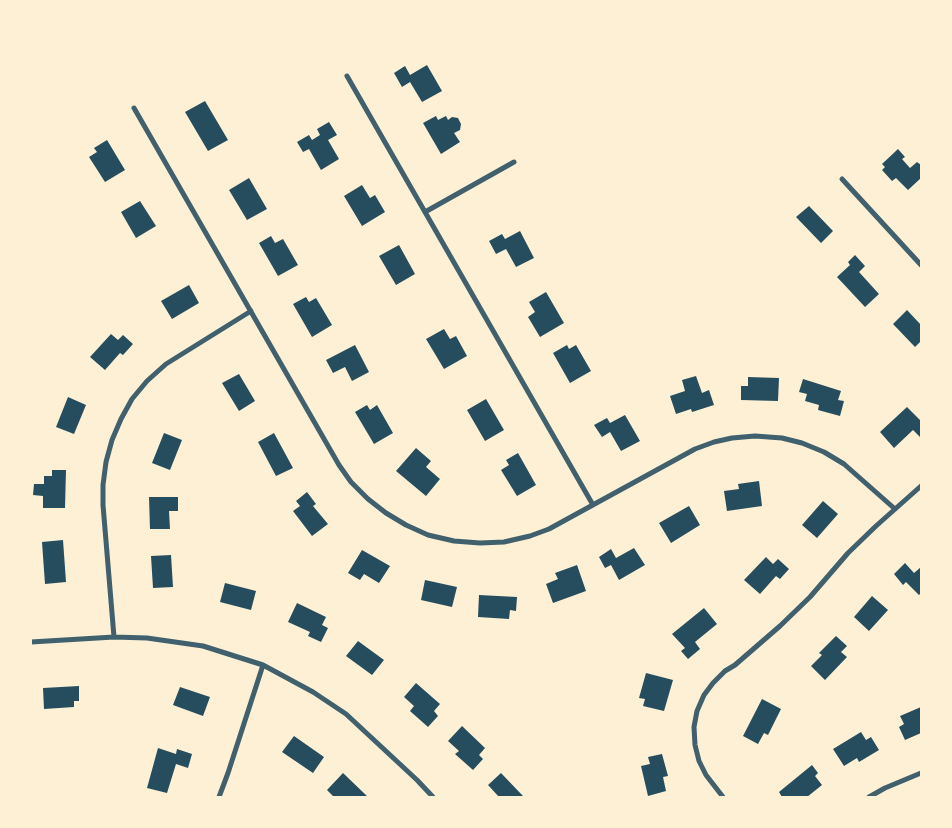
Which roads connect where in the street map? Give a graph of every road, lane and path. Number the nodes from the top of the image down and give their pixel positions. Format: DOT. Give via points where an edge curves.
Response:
graph roads {
  1 [pos="347,76"];
  2 [pos="134,108"];
  3 [pos="514,162"];
  4 [pos="842,179"];
  5 [pos="425,212"];
  6 [pos="921,265"];
  7 [pos="251,311"];
  8 [pos="921,486"];
  9 [pos="593,505"];
  10 [pos="895,509"];
  11 [pos="114,637"];
  12 [pos="31,642"];
  13 [pos="264,665"];
  14 [pos="921,773"];
  15 [pos="219,797"];
  16 [pos="433,797"];
  17 [pos="723,797"];
  18 [pos="869,797"];
  1 -- 5 [label="street"];
  2 -- 7 [label="street"];
  3 -- 5 [label="street"];
  4 -- 6 [label="street"];
  5 -- 9 [label="street"];
  7 -- 9 [label="street" via="340,466 351,482 386,514 428,535 454,541 504,542 549,529"];
  7 -- 11 [label="street" via="166,364 147,381 132,399 115,433 103,485"];
  8 -- 10 [label="street"];
  9 -- 10 [label="street" via="695,449 732,438 755,436 782,438 824,452 844,464"];
  10 -- 17 [label="street" via="848,553 810,597 713,683 704,695 694,727 695,745 706,775"];
  11 -- 12 [label="street"];
  11 -- 13 [label="street" via="203,646"];
  13 -- 15 [label="street"];
  13 -- 16 [label="street" via="346,714"];
  14 -- 18 [label="street"];
}
